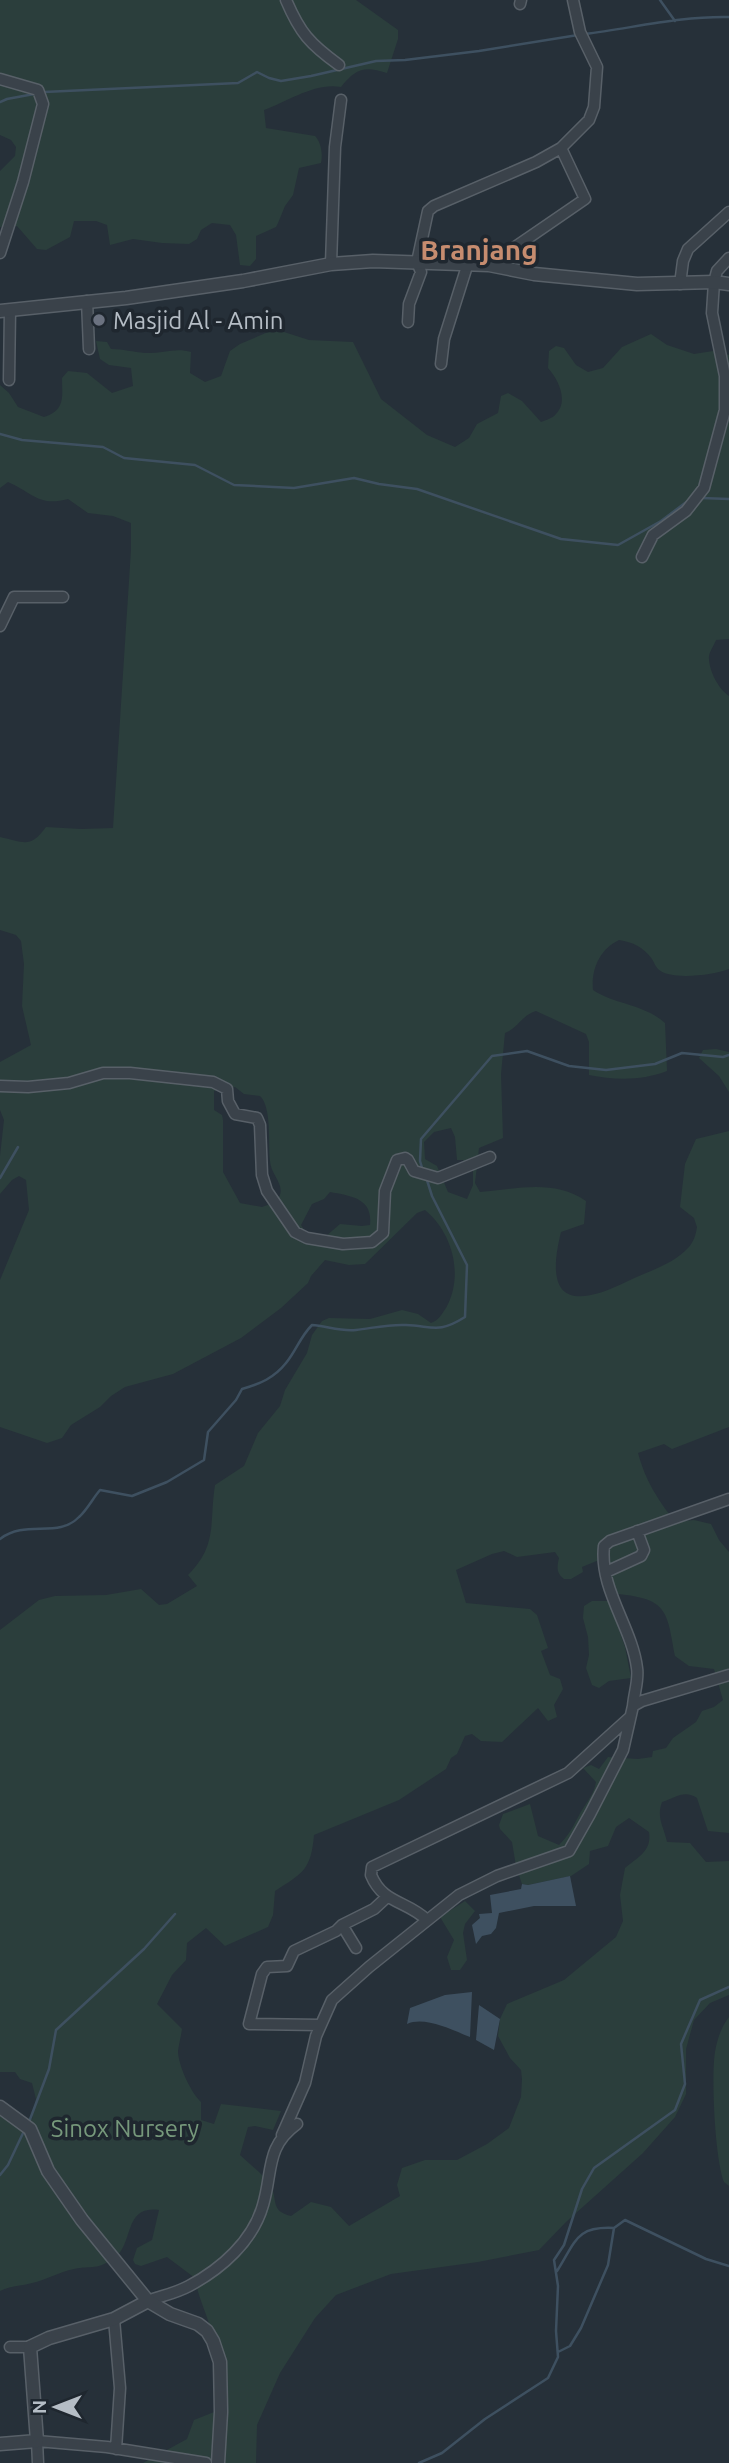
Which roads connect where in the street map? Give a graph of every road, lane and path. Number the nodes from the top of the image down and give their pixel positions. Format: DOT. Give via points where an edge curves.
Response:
graph roads {
  1 [pos="286,0"];
  2 [pos="573,0"];
  3 [pos="339,65"];
  4 [pos="0,79"];
  5 [pos="341,100"];
  6 [pos="561,148"];
  7 [pos="729,212"];
  8 [pos="0,253"];
  9 [pos="729,258"];
  10 [pos="417,262"];
  11 [pos="468,263"];
  12 [pos="331,264"];
  13 [pos="489,265"];
  14 [pos="713,282"];
  15 [pos="680,284"];
  16 [pos="729,284"];
  17 [pos="87,301"];
  18 [pos="5,311"];
  19 [pos="408,322"];
  20 [pos="89,349"];
  21 [pos="441,364"];
  22 [pos="9,380"];
  23 [pos="642,557"];
  24 [pos="63,597"];
  25 [pos="0,626"];
  26 [pos="0,1086"];
  27 [pos="489,1157"];
  28 [pos="729,1499"];
  29 [pos="638,1531"];
  30 [pos="606,1572"];
  31 [pos="729,1675"];
  32 [pos="633,1706"];
  33 [pos="629,1718"];
  34 [pos="387,1897"];
  35 [pos="427,1920"];
  36 [pos="342,1924"];
  37 [pos="356,1948"];
  38 [pos="320,2025"];
  39 [pos="6,2111"];
  40 [pos="297,2124"];
  41 [pos="282,2135"];
  42 [pos="148,2301"];
  43 [pos="114,2319"];
  44 [pos="9,2347"];
  45 [pos="30,2347"];
  46 [pos="37,2441"];
  47 [pos="0,2444"];
  48 [pos="116,2449"];
  49 [pos="38,2463"];
  50 [pos="206,2463"];
  51 [pos="218,2463"];
  1 -- 3 [label="street" via="297,26"];
  2 -- 6 [label="street" via="581,34 597,67 594,107 589,120"];
  4 -- 8 [label="street" via="40,94 43,104"];
  5 -- 12 [label="street"];
  6 -- 10 [label="street" via="434,206 426,215"];
  6 -- 13 [label="street" via="585,199"];
  7 -- 15 [label="street" via="688,249"];
  9 -- 14 [label="street"];
  10 -- 11 [label="street"];
  10 -- 12 [label="street"];
  10 -- 19 [label="street" via="421,272 409,304"];
  11 -- 13 [label="street"];
  11 -- 21 [label="street" via="444,339"];
  12 -- 17 [label="street" via="243,281"];
  13 -- 15 [label="street" via="597,281"];
  14 -- 15 [label="street"];
  14 -- 16 [label="street"];
  14 -- 23 [label="street" via="712,313 724,376 724,410 704,488 653,535"];
  17 -- 18 [label="street"];
  17 -- 20 [label="street"];
  18 -- 22 [label="street"];
  24 -- 25 [label="street" via="14,597"];
  26 -- 27 [label="street" via="69,1083 103,1073 213,1082 227,1089 235,1115 257,1118 267,1191 295,1232 343,1244 372,1242 383,1233 385,1191 397,1160 405,1158 414,1171 438,1178"];
  28 -- 29 [label="street"];
  29 -- 30 [label="street" via="604,1546"];
  29 -- 30 [label="street" via="644,1550 641,1556"];
  30 -- 32 [label="street" via="637,1668"];
  31 -- 32 [label="street"];
  32 -- 33 [label="street"];
  33 -- 34 [label="street" via="568,1773 372,1867 374,1884"];
  33 -- 35 [label="street" via="623,1750 569,1851 475,1885"];
  34 -- 35 [label="street"];
  34 -- 36 [label="street" via="374,1909"];
  35 -- 38 [label="street" via="332,2000"];
  36 -- 37 [label="street"];
  36 -- 38 [label="street" via="293,1951 287,1966 267,1967 248,2024"];
  38 -- 41 [label="street" via="308,2075"];
  39 -- 42 [label="street" via="30,2129 48,2171"];
  40 -- 41 [label="street"];
  41 -- 42 [label="street" via="267,2177 264,2205 240,2248 187,2287"];
  42 -- 43 [label="street"];
  42 -- 51 [label="street" via="198,2324 213,2341 220,2362"];
  43 -- 45 [label="street"];
  43 -- 48 [label="street" via="120,2388"];
  44 -- 45 [label="street"];
  45 -- 46 [label="street"];
  46 -- 47 [label="street"];
  46 -- 48 [label="street"];
  46 -- 49 [label="street"];
  48 -- 50 [label="street"];
}
